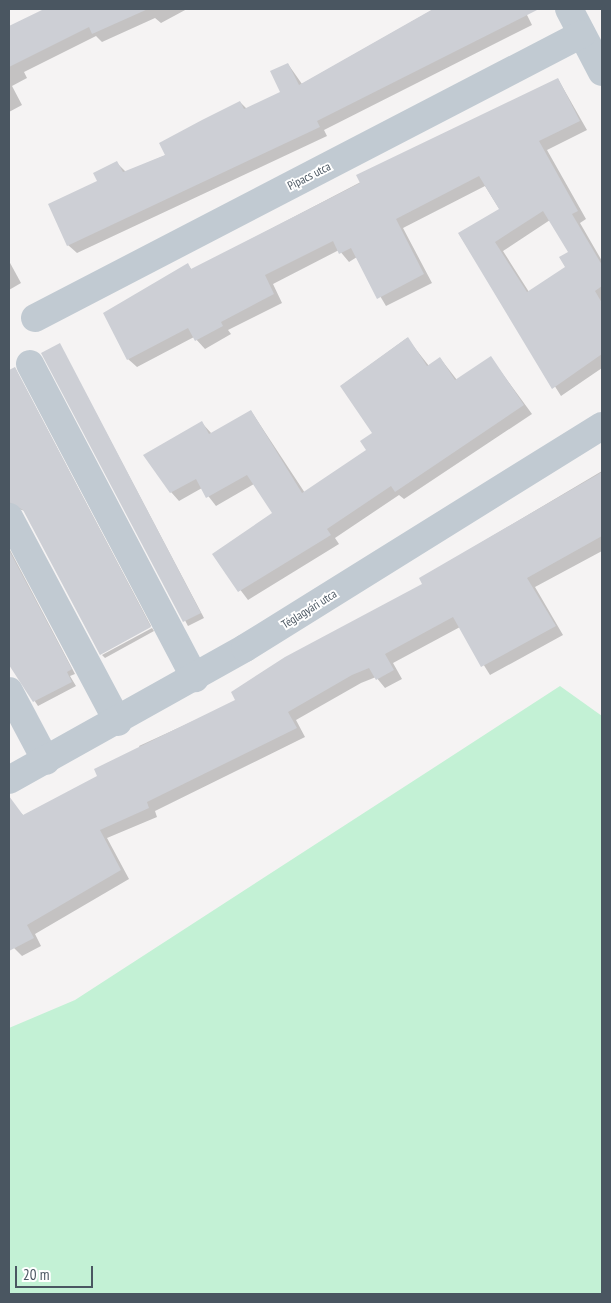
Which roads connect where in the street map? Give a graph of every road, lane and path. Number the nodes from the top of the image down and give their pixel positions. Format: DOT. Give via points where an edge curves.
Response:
graph roads {
  1 [pos="569,9"];
  2 [pos="582,34"];
  3 [pos="602,72"];
  4 [pos="35,318"];
  5 [pos="30,364"];
  6 [pos="602,426"];
  7 [pos="9,517"];
  8 [pos="196,678"];
  9 [pos="9,690"];
  10 [pos="118,722"];
  11 [pos="46,761"];
  12 [pos="9,780"];
  1 -- 2 [label="street"];
  2 -- 3 [label="street"];
  2 -- 4 [label="street, Pipacs utca"];
  5 -- 8 [label="street"];
  6 -- 8 [label="street, Téglagyári utca"];
  7 -- 10 [label="street"];
  8 -- 10 [label="street, Téglagyári utca"];
  9 -- 11 [label="street"];
  10 -- 11 [label="street, Téglagyári utca"];
  11 -- 12 [label="street, Téglagyári utca"];
}
